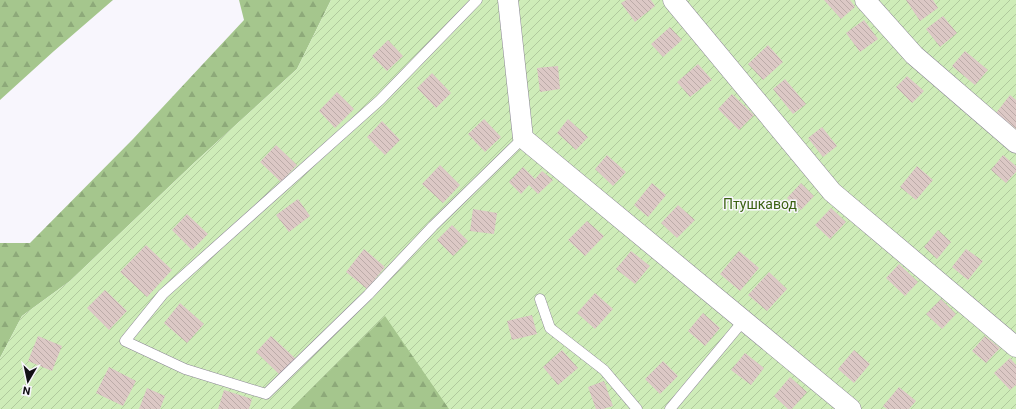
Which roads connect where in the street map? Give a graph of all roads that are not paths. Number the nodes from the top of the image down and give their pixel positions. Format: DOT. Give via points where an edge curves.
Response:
graph roads {
  1 [pos="477,0"];
  2 [pos="508,0"];
  3 [pos="673,0"];
  4 [pos="865,0"];
  5 [pos="523,138"];
  6 [pos="1016,142"];
  7 [pos="540,299"];
  8 [pos="744,320"];
  9 [pos="1016,347"];
  10 [pos="637,409"];
  11 [pos="670,409"];
  12 [pos="851,409"];
  1 -- 5 [label="lane" via="380,100 163,294 125,341 185,369 266,394"];
  2 -- 5 [label="street"];
  3 -- 9 [label="street" via="832,192"];
  4 -- 6 [label="street" via="914,55"];
  5 -- 8 [label="street"];
  7 -- 10 [label="lane" via="550,328 604,370"];
  8 -- 11 [label="lane"];
  8 -- 12 [label="street"];
}
